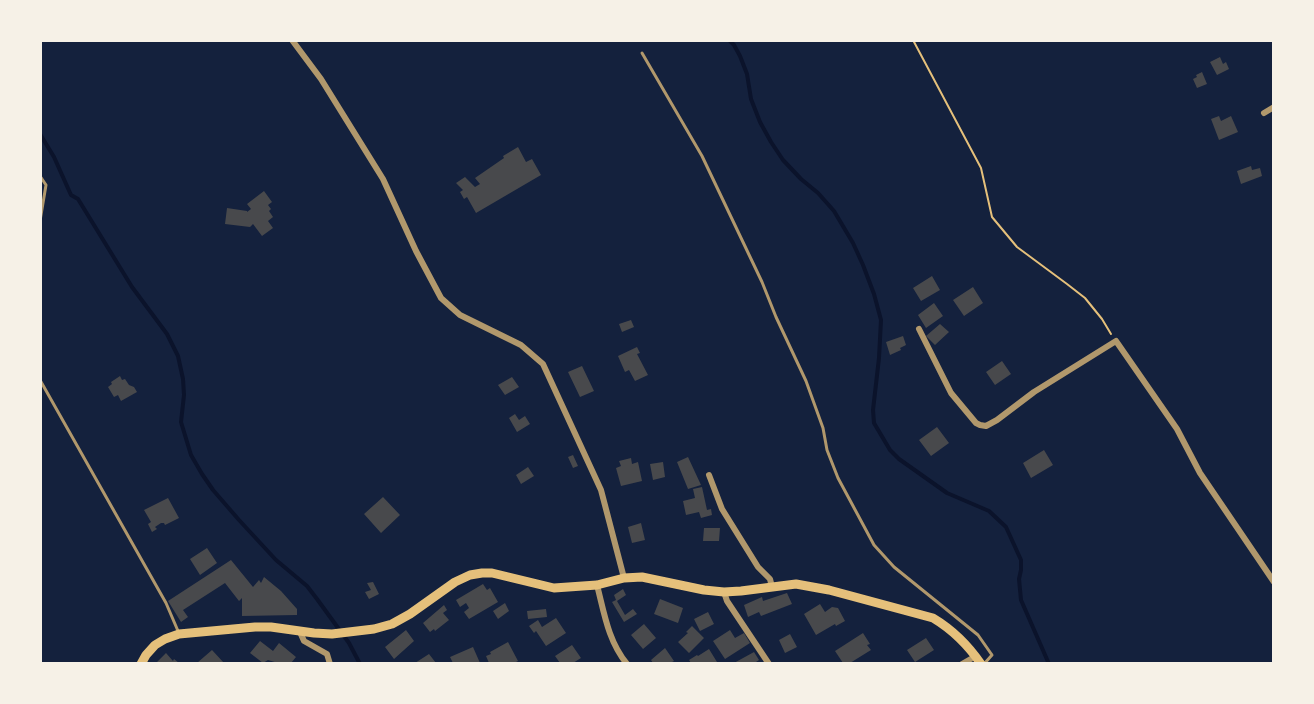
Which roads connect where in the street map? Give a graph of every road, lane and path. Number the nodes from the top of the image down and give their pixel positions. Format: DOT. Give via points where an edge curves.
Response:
graph roads {
  1 [pos="292,40"];
  2 [pos="913,40"];
  3 [pos="642,53"];
  4 [pos="1274,107"];
  5 [pos="1264,113"];
  6 [pos="40,176"];
  7 [pos="40,221"];
  8 [pos="919,329"];
  9 [pos="1116,341"];
  10 [pos="40,380"];
  11 [pos="709,475"];
  12 [pos="624,578"];
  13 [pos="1274,582"];
  14 [pos="597,585"];
  15 [pos="772,586"];
  16 [pos="724,592"];
  17 [pos="300,632"];
  18 [pos="179,634"];
  19 [pos="980,661"];
  20 [pos="141,663"];
  21 [pos="330,663"];
  22 [pos="627,663"];
  23 [pos="769,663"];
  24 [pos="962,663"];
  1 -- 12 [label="street" via="383,179 441,298 460,315 521,345 543,364 601,490"];
  2 -- 9 [label="path" via="981,168 992,217 1017,247 1085,298"];
  3 -- 19 [label="lane" via="702,156 762,282 806,381 838,478 874,545 894,567 978,635 992,655"];
  4 -- 5 [label="street"];
  6 -- 7 [label="lane" via="46,185"];
  8 -- 9 [label="street" via="951,393 980,426 997,420"];
  9 -- 13 [label="street"];
  10 -- 18 [label="lane" via="166,603"];
  11 -- 15 [label="street" via="722,509"];
  12 -- 14 [label="main road"];
  12 -- 16 [label="main road" via="642,577"];
  14 -- 17 [label="main road" via="554,588 482,573 455,582 392,624 350,632"];
  14 -- 22 [label="street" via="612,640"];
  15 -- 16 [label="main road"];
  15 -- 19 [label="main road" via="796,584 829,590 933,618 962,640"];
  16 -- 23 [label="street"];
  17 -- 18 [label="main road" via="255,627"];
  17 -- 21 [label="street" via="304,640 327,654"];
  18 -- 20 [label="main road" via="155,645"];
  19 -- 24 [label="street"];
}
